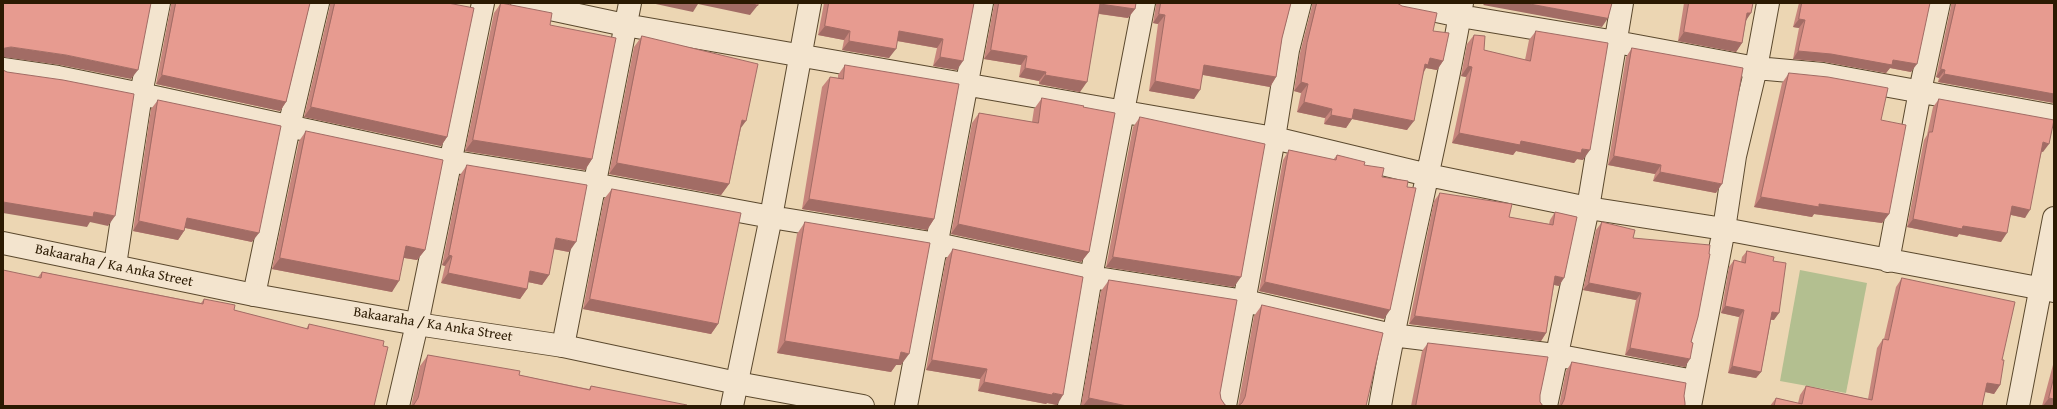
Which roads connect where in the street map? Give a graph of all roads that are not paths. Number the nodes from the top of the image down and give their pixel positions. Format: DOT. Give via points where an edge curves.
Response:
graph roads {
  1 [pos="159,3"];
  2 [pos="318,3"];
  3 [pos="483,3"];
  4 [pos="522,3"];
  5 [pos="630,3"];
  6 [pos="810,3"];
  7 [pos="982,3"];
  8 [pos="1144,3"];
  9 [pos="1300,3"];
  10 [pos="1399,3"];
  11 [pos="1622,3"];
  12 [pos="1768,3"];
  13 [pos="1940,3"];
  14 [pos="1461,10"];
  15 [pos="625,25"];
  16 [pos="1616,42"];
  17 [pos="802,55"];
  18 [pos="1756,68"];
  19 [pos="3,69"];
  20 [pos="968,85"];
  21 [pos="1920,91"];
  22 [pos="141,94"];
  23 [pos="1123,111"];
  24 [pos="2054,116"];
  25 [pos="289,127"];
  26 [pos="1274,138"];
  27 [pos="449,161"];
  28 [pos="1428,175"];
  29 [pos="593,184"];
  30 [pos="1588,208"];
  31 [pos="771,216"];
  32 [pos="2054,218"];
  33 [pos="1724,229"];
  34 [pos="3,242"];
  35 [pos="938,244"];
  36 [pos="1888,261"];
  37 [pos="115,265"];
  38 [pos="1091,277"];
  39 [pos="2047,289"];
  40 [pos="254,295"];
  41 [pos="1245,301"];
  42 [pos="418,324"];
  43 [pos="1392,335"];
  44 [pos="564,346"];
  45 [pos="1555,355"];
  46 [pos="1694,381"];
  47 [pos="737,383"];
  48 [pos="398,406"];
  49 [pos="732,406"];
  50 [pos="863,406"];
  51 [pos="906,406"];
  52 [pos="1069,406"];
  53 [pos="1226,406"];
  54 [pos="1380,406"];
  55 [pos="1546,406"];
  56 [pos="1690,406"];
  57 [pos="2018,406"];
  1 -- 22 [label="street"];
  2 -- 25 [label="street"];
  3 -- 27 [label="street"];
  4 -- 15 [label="street"];
  5 -- 15 [label="street"];
  6 -- 17 [label="street"];
  7 -- 20 [label="street"];
  8 -- 23 [label="street"];
  9 -- 26 [label="street" via="1288,50"];
  10 -- 14 [label="street"];
  11 -- 16 [label="street"];
  12 -- 18 [label="street"];
  13 -- 21 [label="street"];
  14 -- 16 [label="street"];
  14 -- 28 [label="street"];
  15 -- 17 [label="street"];
  15 -- 29 [label="street"];
  16 -- 18 [label="street"];
  16 -- 30 [label="street"];
  17 -- 20 [label="street"];
  17 -- 31 [label="street"];
  18 -- 21 [label="street" via="1823,74"];
  18 -- 33 [label="street" via="1735,156"];
  19 -- 22 [label="street"];
  20 -- 23 [label="street"];
  20 -- 35 [label="street"];
  21 -- 24 [label="street"];
  21 -- 36 [label="street"];
  22 -- 25 [label="street"];
  22 -- 37 [label="street"];
  23 -- 26 [label="street"];
  23 -- 38 [label="street"];
  25 -- 27 [label="street"];
  25 -- 40 [label="street"];
  26 -- 28 [label="street"];
  26 -- 41 [label="street"];
  27 -- 29 [label="street"];
  27 -- 42 [label="street"];
  28 -- 30 [label="street"];
  28 -- 43 [label="street"];
  29 -- 31 [label="street"];
  29 -- 44 [label="street"];
  30 -- 33 [label="street"];
  30 -- 45 [label="street"];
  31 -- 35 [label="street"];
  31 -- 47 [label="street"];
  32 -- 39 [label="street"];
  33 -- 36 [label="street"];
  33 -- 46 [label="street"];
  34 -- 37 [label="street, Bakaaraha / Ka Anka Street"];
  35 -- 38 [label="street"];
  35 -- 51 [label="street"];
  36 -- 39 [label="street"];
  37 -- 40 [label="street, Bakaaraha / Ka Anka Street"];
  38 -- 41 [label="street"];
  38 -- 52 [label="street"];
  39 -- 57 [label="street"];
  40 -- 42 [label="street, Bakaaraha / Ka Anka Street"];
  41 -- 43 [label="street"];
  41 -- 53 [label="street"];
  42 -- 44 [label="street, Bakaaraha / Ka Anka Street"];
  42 -- 48 [label="street"];
  43 -- 45 [label="street"];
  43 -- 54 [label="street"];
  44 -- 47 [label="street, Bakaaraha / Ka Anka Street"];
  45 -- 46 [label="street"];
  45 -- 55 [label="street"];
  46 -- 56 [label="street"];
  47 -- 49 [label="street"];
  47 -- 50 [label="street, Bakaaraha / Ka Anka Street"];
}
